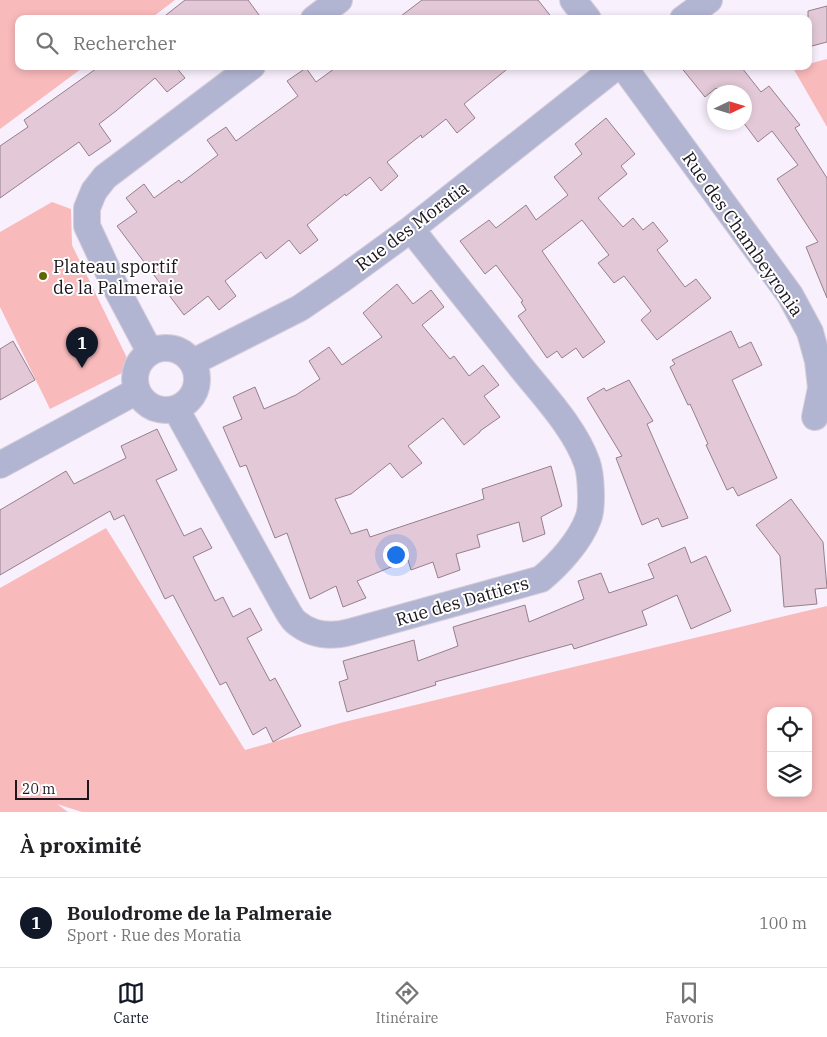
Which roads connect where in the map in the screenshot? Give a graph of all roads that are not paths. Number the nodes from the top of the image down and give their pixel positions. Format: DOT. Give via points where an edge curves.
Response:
graph roads {
  1 [pos="339,0"];
  2 [pos="573,0"];
  3 [pos="709,0"];
  4 [pos="319,15"];
  5 [pos="585,15"];
  6 [pos="688,15"];
  7 [pos="247,70"];
  8 [pos="612,70"];
  9 [pos="626,70"];
  10 [pos="411,229"];
  11 [pos="150,352"];
  12 [pos="193,362"];
  13 [pos="137,391"];
  14 [pos="176,409"];
  15 [pos="815,417"];
  16 [pos="0,466"];
  1 -- 4 [label="street"];
  2 -- 5 [label="street"];
  3 -- 6 [label="street"];
  7 -- 11 [label="street" via="105,177 94,191 88,208 87,226"];
  8 -- 10 [label="street, Rue des Moratia"];
  9 -- 15 [label="street, Rue des Chambeyronia" via="790,295 810,332 818,361 821,388"];
  10 -- 12 [label="street, Rue des Moratia" via="300,308"];
  10 -- 14 [label="street, Rue des Dattiers" via="552,405 588,464 591,488 589,519 560,562 541,578 350,632 332,636 313,632 296,622 283,603"];
  11 -- 12 [label="street" via="169,347 187,355"];
  11 -- 13 [label="street" via="143,357 135,373"];
  12 -- 14 [label="street" via="197,371 196,390 184,405"];
  13 -- 14 [label="street" via="149,406 157,410"];
  13 -- 16 [label="street"];
}
